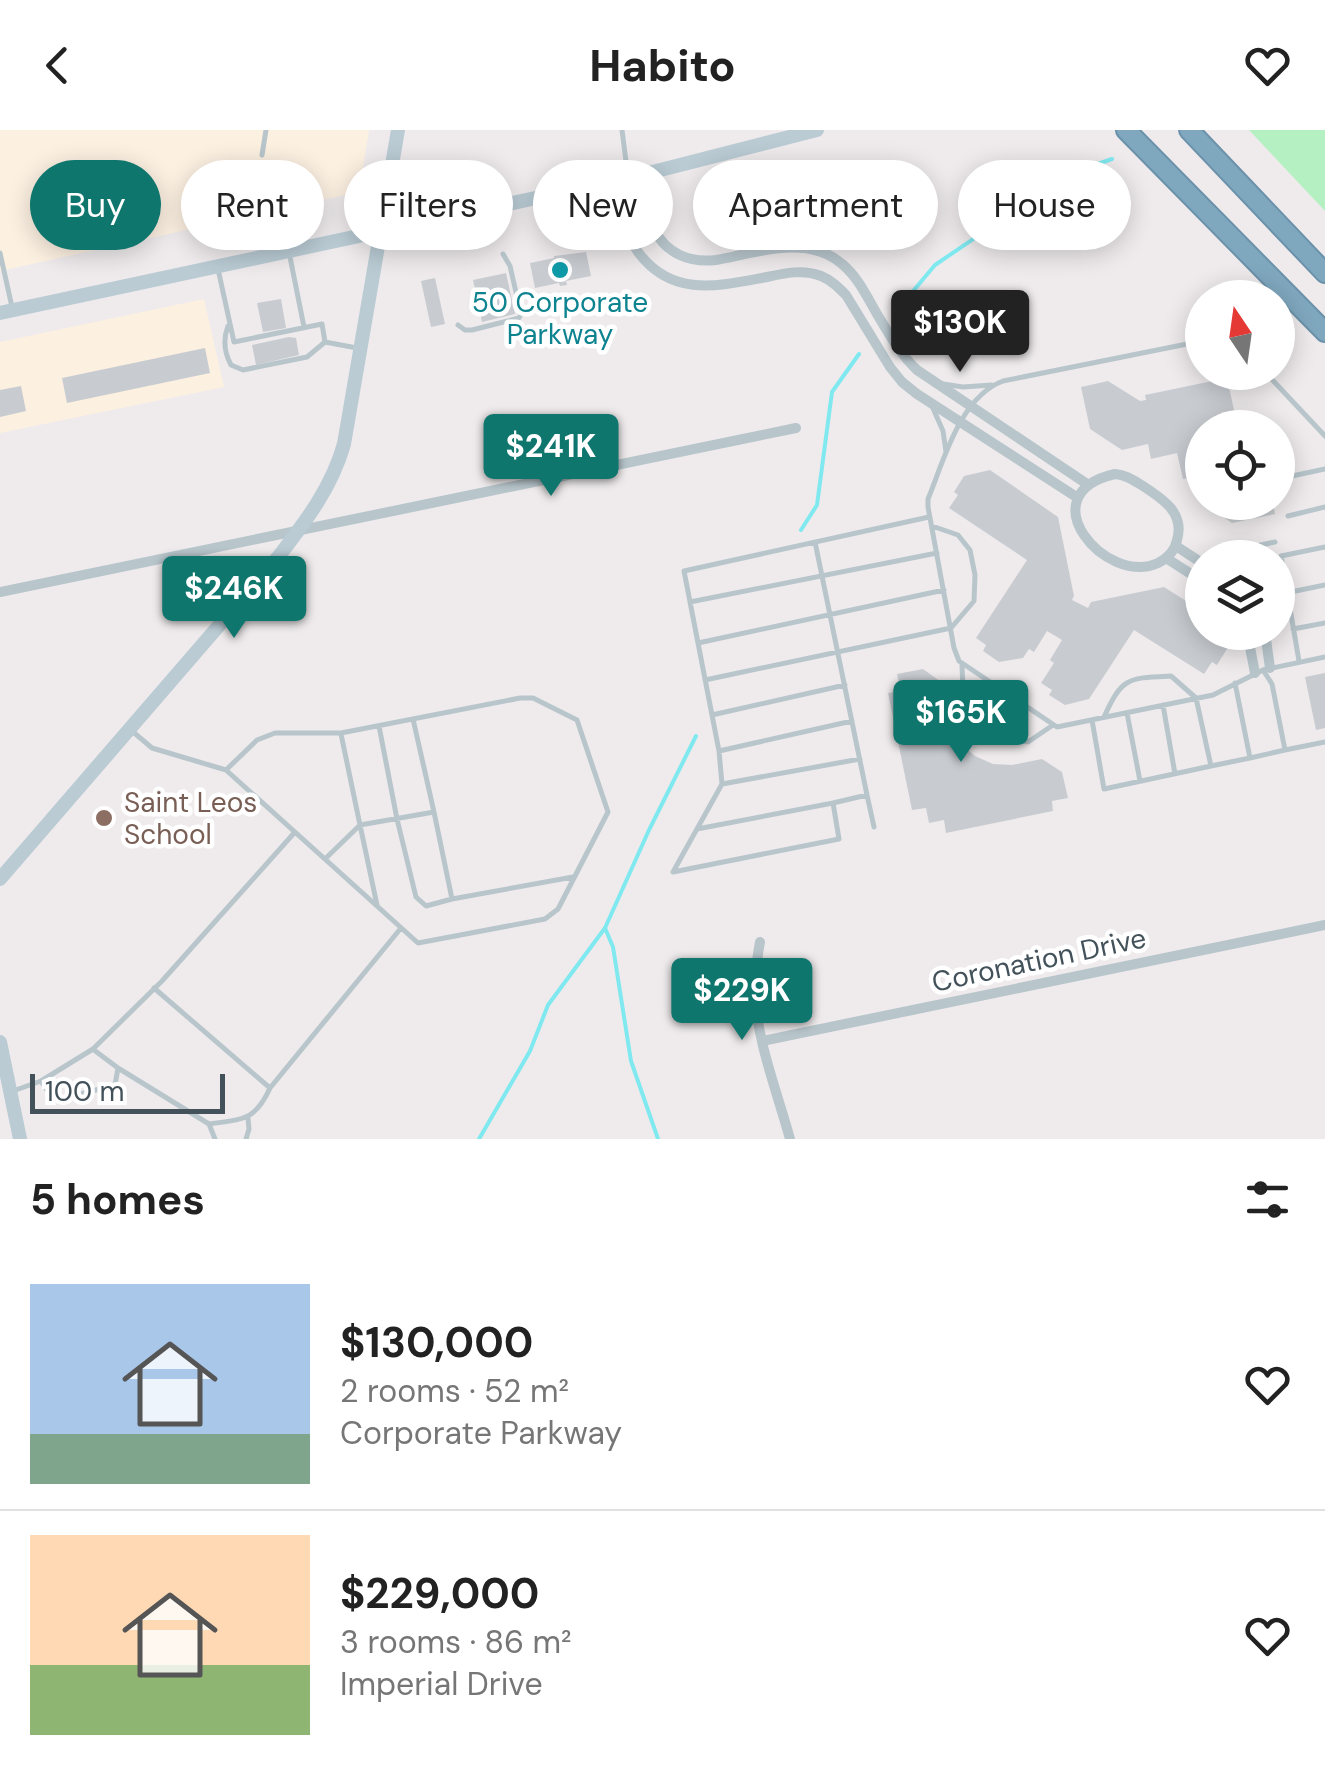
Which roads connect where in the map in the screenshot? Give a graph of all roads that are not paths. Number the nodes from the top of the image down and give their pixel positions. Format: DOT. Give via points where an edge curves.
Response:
graph roads {
  1 [pos="266,130"];
  2 [pos="398,130"];
  3 [pos="622,130"];
  4 [pos="817,130"];
  5 [pos="1126,130"];
  6 [pos="1189,130"];
  7 [pos="262,155"];
  8 [pos="392,160"];
  9 [pos="626,160"];
  10 [pos="673,167"];
  11 [pos="289,250"];
  12 [pos="377,250"];
  13 [pos="636,250"];
  14 [pos="673,250"];
  15 [pos="0,253"];
  16 [pos="503,254"];
  17 [pos="217,266"];
  18 [pos="1325,273"];
  19 [pos="6,312"];
  20 [pos="879,317"];
  21 [pos="230,323"];
  22 [pos="458,325"];
  23 [pos="864,325"];
  24 [pos="304,327"];
  25 [pos="1325,332"];
  26 [pos="325,342"];
  27 [pos="1185,344"];
  28 [pos="361,350"];
  29 [pos="932,380"];
  30 [pos="994,384"];
  31 [pos="1282,390"];
  32 [pos="926,400"];
  33 [pos="972,406"];
  34 [pos="960,420"];
  35 [pos="796,428"];
  36 [pos="1325,436"];
  37 [pos="946,455"];
  38 [pos="1325,469"];
  39 [pos="1295,475"];
  40 [pos="1086,484"];
  41 [pos="1078,498"];
  42 [pos="1325,508"];
  43 [pos="1295,514"];
  44 [pos="929,517"];
  45 [pos="932,526"];
  46 [pos="298,532"];
  47 [pos="815,542"];
  48 [pos="1176,546"];
  49 [pos="1325,547"];
  50 [pos="1185,552"];
  51 [pos="937,553"];
  52 [pos="1295,553"];
  53 [pos="1166,558"];
  54 [pos="1185,570"];
  55 [pos="822,576"];
  56 [pos="1325,585"];
  57 [pos="944,590"];
  58 [pos="1295,591"];
  59 [pos="0,592"];
  60 [pos="690,602"];
  61 [pos="830,614"];
  62 [pos="1325,623"];
  63 [pos="951,628"];
  64 [pos="1295,629"];
  65 [pos="1295,640"];
  66 [pos="698,643"];
  67 [pos="838,650"];
  68 [pos="1254,650"];
  69 [pos="1264,650"];
  70 [pos="1325,658"];
  71 [pos="1299,662"];
  72 [pos="962,664"];
  73 [pos="1262,670"];
  74 [pos="705,680"];
  75 [pos="1235,684"];
  76 [pos="845,685"];
  77 [pos="1196,698"];
  78 [pos="1163,706"];
  79 [pos="1126,713"];
  80 [pos="712,715"];
  81 [pos="1104,717"];
  82 [pos="413,719"];
  83 [pos="1092,720"];
  84 [pos="852,722"];
  85 [pos="1054,724"];
  86 [pos="379,726"];
  87 [pos="130,728"];
  88 [pos="341,734"];
  89 [pos="1325,742"];
  90 [pos="1285,750"];
  91 [pos="718,751"];
  92 [pos="1250,758"];
  93 [pos="860,759"];
  94 [pos="1211,766"];
  95 [pos="226,770"];
  96 [pos="1175,774"];
  97 [pos="1140,781"];
  98 [pos="722,784"];
  99 [pos="868,795"];
  100 [pos="833,803"];
  101 [pos="434,812"];
  102 [pos="397,819"];
  103 [pos="360,825"];
  104 [pos="874,827"];
  105 [pos="697,829"];
  106 [pos="295,832"];
  107 [pos="324,859"];
  108 [pos="575,876"];
  109 [pos="0,879"];
  110 [pos="452,900"];
  111 [pos="378,908"];
  112 [pos="1325,925"];
  113 [pos="401,928"];
  114 [pos="760,942"];
  115 [pos="154,988"];
  116 [pos="762,1041"];
  117 [pos="0,1042"];
  118 [pos="93,1049"];
  119 [pos="118,1068"];
  120 [pos="41,1081"];
  121 [pos="270,1088"];
  122 [pos="10,1092"];
  123 [pos="248,1118"];
  124 [pos="209,1124"];
  125 [pos="20,1139"];
  126 [pos="215,1139"];
  127 [pos="246,1139"];
  128 [pos="790,1139"];
  1 -- 7 [label="lane"];
  2 -- 8 [label="main road"];
  3 -- 9 [label="lane"];
  4 -- 10 [label="main road"];
  5 -- 25 [label="highway"];
  6 -- 18 [label="highway"];
  11 -- 17 [label="main road"];
  11 -- 24 [label="lane"];
  12 -- 28 [label="main road"];
  13 -- 23 [label="street" via="662,274 690,286 813,274 835,284"];
  14 -- 20 [label="street" via="703,262 794,247 820,252 852,274"];
  15 -- 19 [label="lane"];
  16 -- 22 [label="lane" via="519,318 472,330"];
  17 -- 19 [label="main road"];
  17 -- 21 [label="lane"];
  20 -- 23 [label="street"];
  20 -- 29 [label="street" via="905,359"];
  21 -- 24 [label="lane" via="234,342"];
  21 -- 26 [label="lane" via="224,339 228,359 243,370 307,358"];
  23 -- 32 [label="street" via="902,382"];
  24 -- 26 [label="lane" via="322,324"];
  26 -- 28 [label="lane"];
  27 -- 30 [label="lane"];
  28 -- 46 [label="main road" via="341,454"];
  29 -- 30 [label="lane" via="962,388"];
  29 -- 33 [label="street"];
  30 -- 33 [label="lane"];
  31 -- 36 [label="lane"];
  32 -- 34 [label="street"];
  32 -- 37 [label="lane" via="943,432"];
  33 -- 34 [label="lane"];
  33 -- 40 [label="street"];
  34 -- 37 [label="lane"];
  34 -- 41 [label="street"];
  35 -- 46 [label="street"];
  37 -- 44 [label="lane" via="928,499"];
  38 -- 39 [label="lane"];
  40 -- 41 [label="street"];
  40 -- 48 [label="street" via="1126,475 1164,499 1178,520"];
  41 -- 53 [label="street" via="1078,522 1092,545 1130,567"];
  42 -- 43 [label="lane"];
  44 -- 45 [label="lane"];
  44 -- 47 [label="lane"];
  45 -- 51 [label="lane"];
  45 -- 63 [label="lane" via="958,534 975,574 974,601"];
  46 -- 59 [label="street"];
  46 -- 87 [label="main road"];
  47 -- 55 [label="lane"];
  47 -- 60 [label="lane" via="684,571"];
  48 -- 50 [label="street"];
  48 -- 53 [label="street"];
  49 -- 52 [label="lane"];
  51 -- 55 [label="lane"];
  51 -- 57 [label="lane"];
  53 -- 54 [label="street"];
  55 -- 60 [label="lane"];
  55 -- 61 [label="lane"];
  56 -- 58 [label="lane"];
  57 -- 61 [label="lane"];
  57 -- 63 [label="lane"];
  60 -- 66 [label="lane"];
  61 -- 66 [label="lane"];
  61 -- 67 [label="lane"];
  62 -- 64 [label="lane"];
  63 -- 67 [label="lane"];
  63 -- 72 [label="lane"];
  65 -- 71 [label="lane"];
  66 -- 74 [label="lane"];
  67 -- 74 [label="lane"];
  67 -- 76 [label="lane"];
  68 -- 73 [label="street"];
  69 -- 73 [label="street"];
  70 -- 71 [label="lane"];
  71 -- 73 [label="lane"];
  72 -- 85 [label="lane"];
  72 -- 85 [label="lane" via="970,710 1006,738 1028,742"];
  73 -- 75 [label="lane"];
  73 -- 90 [label="lane" via="1272,684"];
  74 -- 80 [label="lane"];
  75 -- 77 [label="lane"];
  75 -- 92 [label="lane"];
  76 -- 80 [label="lane"];
  76 -- 84 [label="lane"];
  77 -- 78 [label="lane"];
  77 -- 81 [label="lane" via="1171,676 1126,682"];
  77 -- 94 [label="lane"];
  78 -- 79 [label="lane"];
  78 -- 96 [label="lane"];
  79 -- 81 [label="lane"];
  79 -- 97 [label="lane"];
  80 -- 91 [label="lane"];
  81 -- 83 [label="lane"];
  82 -- 86 [label="lane"];
  82 -- 101 [label="lane"];
  82 -- 108 [label="lane" via="533,698 577,720 608,812"];
  83 -- 85 [label="lane"];
  83 -- 97 [label="lane" via="1104,788"];
  84 -- 91 [label="lane"];
  84 -- 93 [label="lane"];
  86 -- 88 [label="lane"];
  86 -- 102 [label="lane"];
  87 -- 95 [label="lane" via="152,748"];
  87 -- 109 [label="main road"];
  88 -- 95 [label="lane" via="275,733 257,740"];
  88 -- 103 [label="lane"];
  89 -- 90 [label="lane"];
  90 -- 92 [label="lane"];
  91 -- 98 [label="lane"];
  92 -- 94 [label="lane"];
  93 -- 98 [label="lane"];
  93 -- 99 [label="lane"];
  94 -- 96 [label="lane"];
  95 -- 106 [label="lane"];
  96 -- 97 [label="lane"];
  98 -- 105 [label="lane"];
  99 -- 100 [label="lane"];
  99 -- 104 [label="lane"];
  100 -- 105 [label="lane"];
  100 -- 105 [label="lane" via="839,839 674,872"];
  101 -- 102 [label="lane"];
  101 -- 110 [label="lane"];
  102 -- 103 [label="lane"];
  102 -- 110 [label="lane" via="416,898 426,906"];
  103 -- 107 [label="lane"];
  103 -- 111 [label="lane"];
  106 -- 107 [label="lane"];
  106 -- 115 [label="lane"];
  107 -- 111 [label="lane"];
  108 -- 110 [label="lane"];
  108 -- 113 [label="lane" via="545,919 418,943"];
  111 -- 113 [label="lane"];
  112 -- 116 [label="street, Coronation Drive"];
  113 -- 121 [label="lane"];
  114 -- 116 [label="street" via="755,992"];
  115 -- 118 [label="lane"];
  115 -- 121 [label="lane"];
  116 -- 128 [label="street"];
  117 -- 122 [label="main road"];
  118 -- 119 [label="lane"];
  118 -- 120 [label="lane"];
  119 -- 120 [label="lane" via="115,1085 61,1099"];
  119 -- 124 [label="lane"];
  120 -- 122 [label="lane"];
  121 -- 123 [label="lane"];
  122 -- 125 [label="main road"];
  123 -- 124 [label="lane"];
  123 -- 127 [label="lane"];
  124 -- 126 [label="lane"];
}
